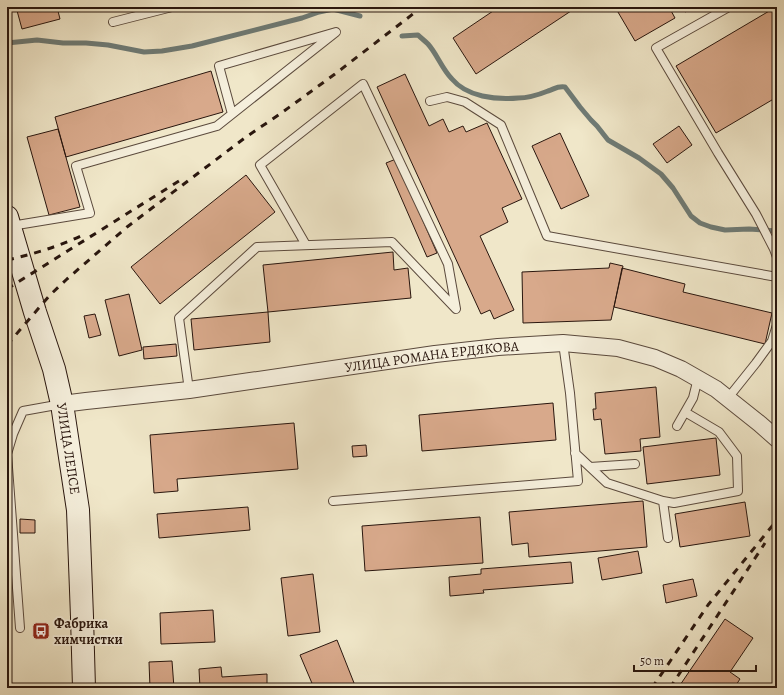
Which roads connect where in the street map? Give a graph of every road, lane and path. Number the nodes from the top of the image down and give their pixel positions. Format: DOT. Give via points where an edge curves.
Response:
graph roads {
  1 [pos="172,7"];
  2 [pos="729,7"];
  3 [pos="114,22"];
  4 [pos="430,101"];
  5 [pos="232,114"];
  6 [pos="8,222"];
  7 [pos="306,245"];
  8 [pos="777,257"];
  9 [pos="777,278"];
  10 [pos="777,325"];
  11 [pos="563,343"];
  12 [pos="698,378"];
  13 [pos="189,390"];
  14 [pos="728,398"];
  15 [pos="62,404"];
  16 [pos="685,412"];
  17 [pos="677,426"];
  18 [pos="777,439"];
  19 [pos="575,452"];
  20 [pos="635,464"];
  21 [pos="590,467"];
  22 [pos="333,501"];
  23 [pos="663,501"];
  24 [pos="668,538"];
  25 [pos="20,628"];
  26 [pos="84,688"];
  1 -- 3 [label="lane"];
  2 -- 8 [label="lane" via="656,48 756,214"];
  4 -- 9 [label="lane" via="447,97 465,102 501,126 547,236"];
  5 -- 5 [label="lane" via="269,85 336,32 219,66"];
  5 -- 6 [label="lane" via="217,126 76,166 90,213"];
  6 -- 15 [label="main road, УЛИЦА ЛЕПСЕ" via="54,369"];
  7 -- 7 [label="lane" via="392,242 456,309 448,264 363,84 260,165"];
  7 -- 13 [label="lane" via="257,247 179,318"];
  10 -- 14 [label="lane" via="772,341"];
  11 -- 12 [label="street, УЛИЦА РОМАНА ЕРДЯКОВА" via="618,348 655,358"];
  11 -- 13 [label="street, УЛИЦА РОМАНА ЕРДЯКОВА" via="435,354"];
  11 -- 19 [label="lane"];
  12 -- 14 [label="street, УЛИЦА РОМАНА ЕРДЯКОВА"];
  12 -- 16 [label="lane" via="693,398"];
  13 -- 15 [label="street, УЛИЦА РОМАНА ЕРДЯКОВА"];
  14 -- 18 [label="street, УЛИЦА РОМАНА ЕРДЯКОВА"];
  15 -- 25 [label="lane" via="23,411 7,454"];
  15 -- 26 [label="main road, УЛИЦА ЛЕПСЕ" via="78,510"];
  16 -- 17 [label="lane"];
  16 -- 23 [label="lane" via="719,432 737,456 738,491 674,503"];
  19 -- 21 [label="lane"];
  19 -- 22 [label="lane" via="578,481"];
  20 -- 21 [label="lane"];
  21 -- 23 [label="lane" via="607,483"];
  23 -- 24 [label="lane"];
}
